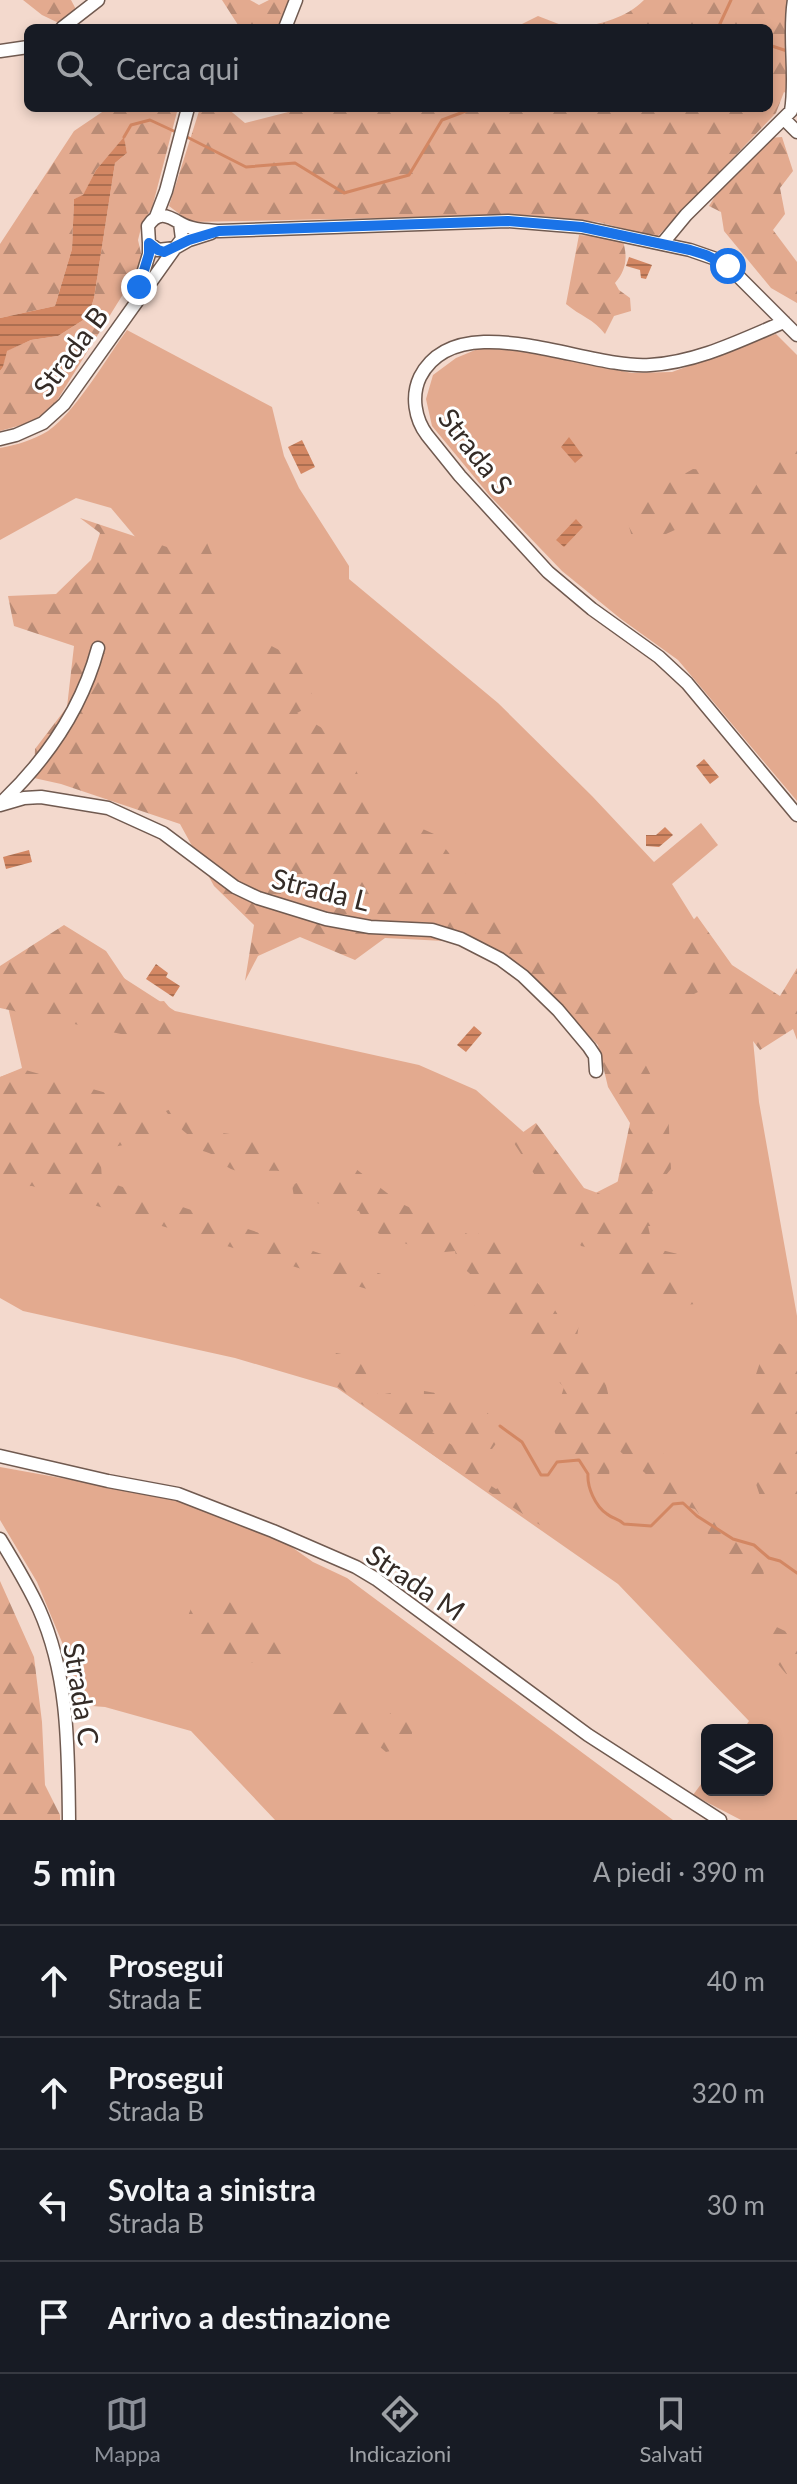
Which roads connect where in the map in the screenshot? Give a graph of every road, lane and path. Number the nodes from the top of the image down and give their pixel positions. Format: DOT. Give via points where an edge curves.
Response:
graph roads {
  1 [pos="98,0"];
  2 [pos="296,0"];
  3 [pos="794,0"];
  4 [pos="67,24"];
  5 [pos="287,24"];
  6 [pos="795,47"];
  7 [pos="24,48"];
  8 [pos="0,51"];
  9 [pos="187,112"];
  10 [pos="791,114"];
  11 [pos="797,132"];
  12 [pos="166,191"];
  13 [pos="156,217"];
  14 [pos="178,221"];
  15 [pos="219,231"];
  16 [pos="149,243"];
  17 [pos="662,244"];
  18 [pos="175,248"];
  19 [pos="132,307"];
  20 [pos="784,322"];
  21 [pos="797,335"];
  22 [pos="0,439"];
  23 [pos="98,648"];
  24 [pos="0,804"];
  25 [pos="797,815"];
  26 [pos="596,1071"];
  27 [pos="0,1456"];
  28 [pos="0,1539"];
  29 [pos="69,1820"];
  30 [pos="720,1820"];
  1 -- 4 [label="street"];
  2 -- 5 [label="street"];
  3 -- 6 [label="street"];
  6 -- 10 [label="street"];
  7 -- 8 [label="street"];
  9 -- 12 [label="street"];
  10 -- 11 [label="street"];
  10 -- 17 [label="street"];
  12 -- 13 [label="street"];
  12 -- 14 [label="street"];
  13 -- 14 [label="street"];
  13 -- 16 [label="street" via="148,226"];
  14 -- 15 [label="street"];
  14 -- 18 [label="street" via="183,234"];
  15 -- 17 [label="street" via="508,221 582,227"];
  15 -- 18 [label="street"];
  16 -- 18 [label="street" via="158,250"];
  16 -- 19 [label="street, Strada B"];
  17 -- 20 [label="street" via="720,262"];
  18 -- 19 [label="street, Strada B"];
  19 -- 22 [label="street, Strada B" via="54,414 31,430"];
  20 -- 21 [label="street"];
  20 -- 25 [label="street, Strada S" via="697,356 648,365 606,363 506,343 464,344 446,350 429,365 417,384 415,400 427,435 528,551 687,683"];
  23 -- 24 [label="street" via="78,703 54,744"];
  24 -- 26 [label="street, Strada L" via="41,797 108,808 163,833 258,898 326,919 428,929 461,939 500,959 533,985 589,1047"];
  27 -- 30 [label="street, Strada M" via="178,1494 356,1567 588,1735"];
  28 -- 29 [label="street, Strada C" via="38,1607 59,1669"];
}
